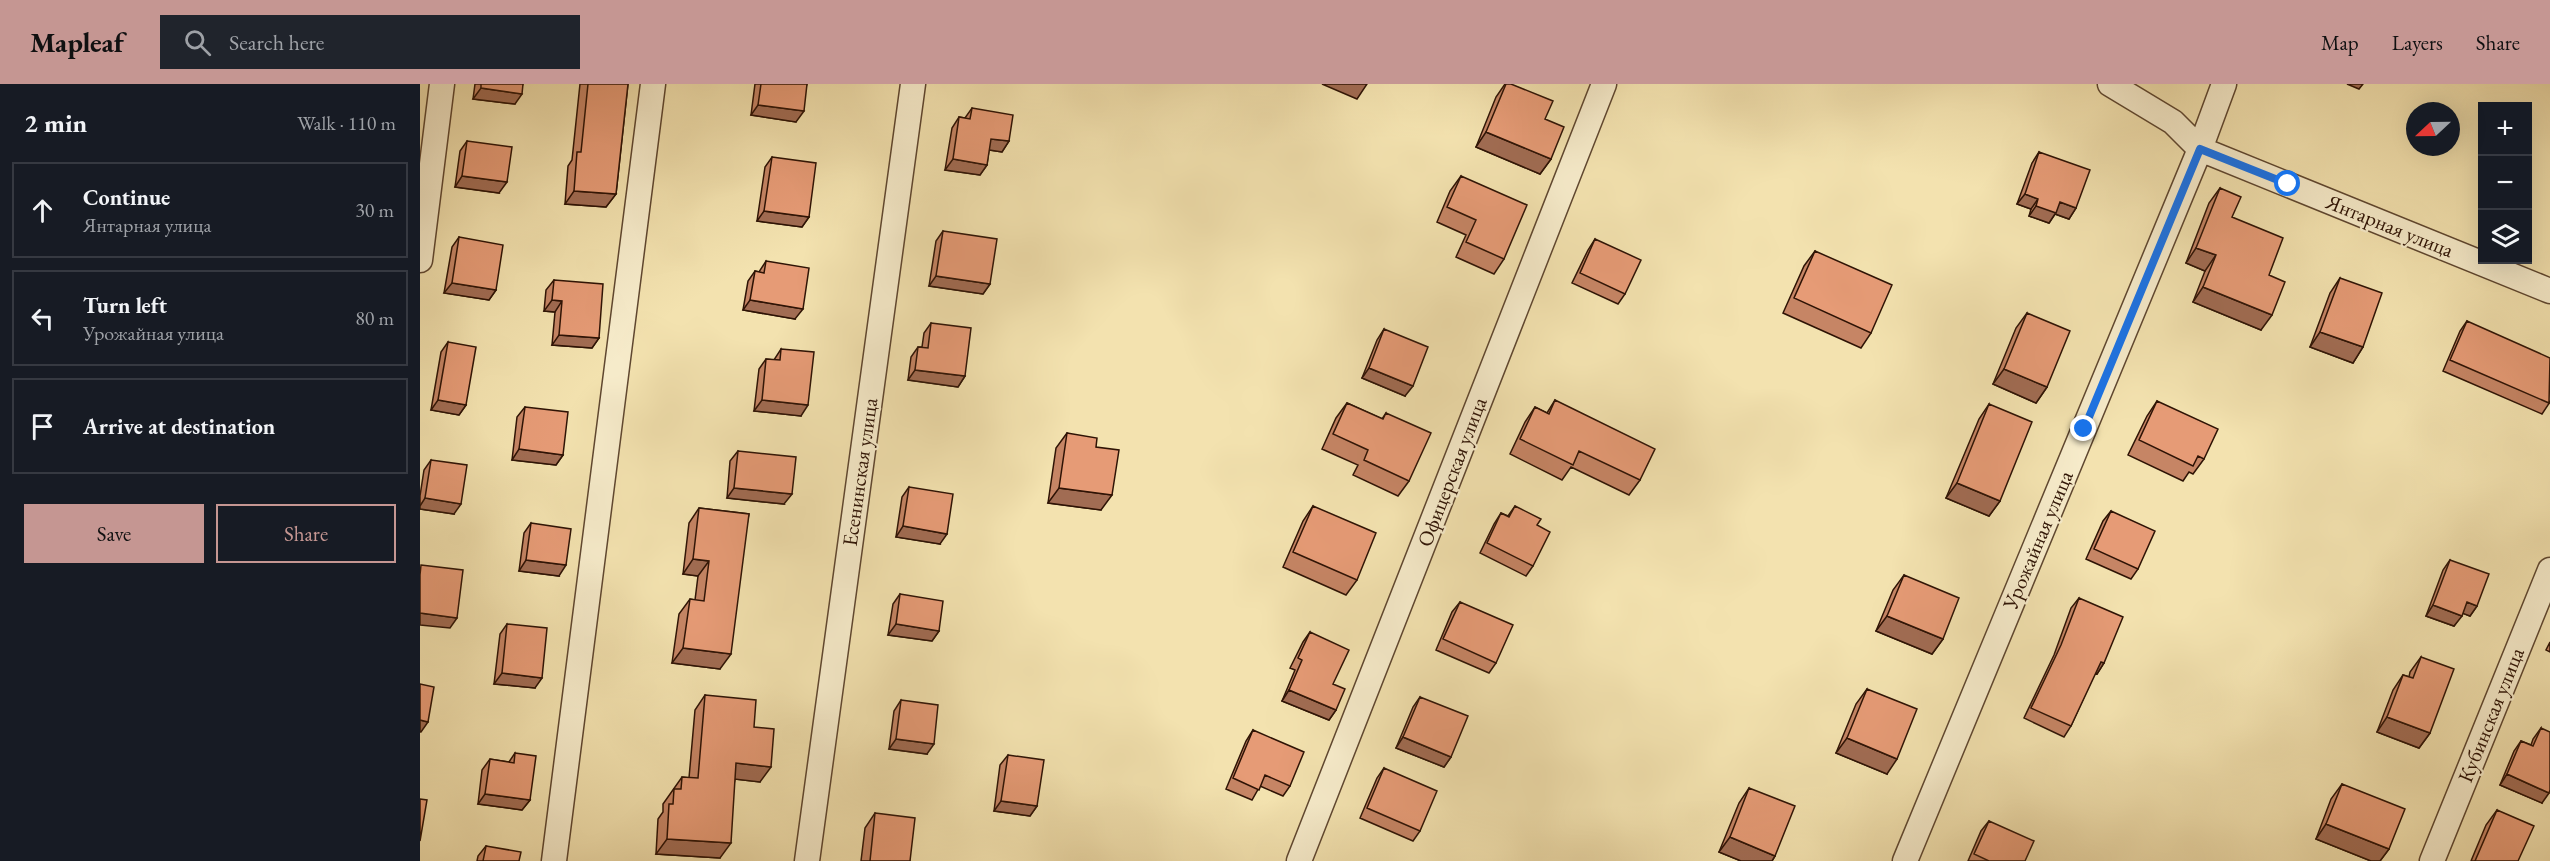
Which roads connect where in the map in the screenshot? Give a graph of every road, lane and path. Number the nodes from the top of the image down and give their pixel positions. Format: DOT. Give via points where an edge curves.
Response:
graph roads {
  1 [pos="442,84"];
  2 [pos="653,84"];
  3 [pos="913,84"];
  4 [pos="1604,84"];
  5 [pos="2110,84"];
  6 [pos="2224,84"];
  7 [pos="2200,149"];
  8 [pos="420,261"];
  9 [pos="2550,291"];
  10 [pos="2550,570"];
  11 [pos="554,861"];
  12 [pos="807,861"];
  13 [pos="1299,861"];
  14 [pos="1905,861"];
  15 [pos="2432,861"];
  1 -- 8 [label="street"];
  2 -- 11 [label="street"];
  3 -- 12 [label="street, Есенинская улица"];
  4 -- 13 [label="street, Офицерская улица"];
  5 -- 7 [label="street, Янтарная улица" via="2173,122"];
  6 -- 7 [label="street, Урожайная улица"];
  7 -- 9 [label="street, Янтарная улица"];
  7 -- 14 [label="street, Урожайная улица"];
  10 -- 15 [label="street, Кубинская улица"];
}
